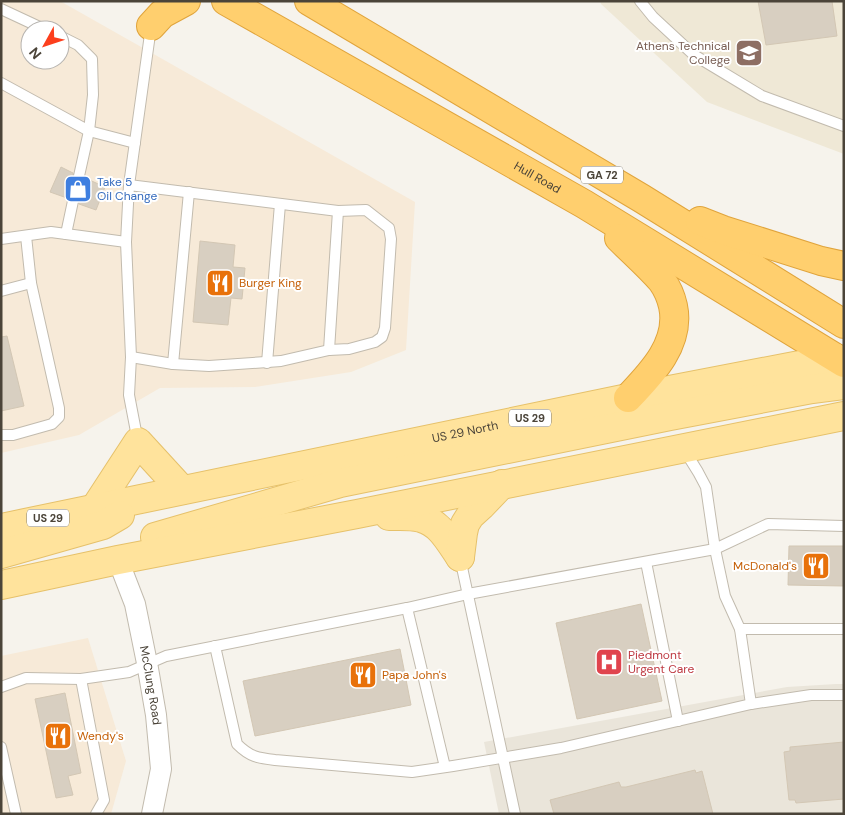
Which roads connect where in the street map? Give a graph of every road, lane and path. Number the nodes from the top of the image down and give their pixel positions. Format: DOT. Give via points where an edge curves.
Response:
graph roads {
  1 [pos="186,1"];
  2 [pos="309,1"];
  3 [pos="640,1"];
  4 [pos="228,3"];
  5 [pos="1,9"];
  6 [pos="150,13"];
  7 [pos="25,20"];
  8 [pos="358,30"];
  9 [pos="70,41"];
  10 [pos="1,83"];
  11 [pos="844,126"];
  12 [pos="89,131"];
  13 [pos="135,143"];
  14 [pos="79,176"];
  15 [pos="130,185"];
  16 [pos="188,192"];
  17 [pos="641,198"];
  18 [pos="73,201"];
  19 [pos="280,204"];
  20 [pos="584,204"];
  21 [pos="338,211"];
  22 [pos="66,234"];
  23 [pos="26,236"];
  24 [pos="1,239"];
  25 [pos="126,242"];
  26 [pos="844,266"];
  27 [pos="31,283"];
  28 [pos="1,291"];
  29 [pos="844,324"];
  30 [pos="329,350"];
  31 [pos="131,357"];
  32 [pos="841,359"];
  33 [pos="267,362"];
  34 [pos="174,364"];
  35 [pos="844,385"];
  36 [pos="628,398"];
  37 [pos="844,416"];
  38 [pos="1,435"];
  39 [pos="138,442"];
  40 [pos="683,448"];
  41 [pos="502,484"];
  42 [pos="182,490"];
  43 [pos="151,496"];
  44 [pos="94,508"];
  45 [pos="357,514"];
  46 [pos="844,526"];
  47 [pos="1,528"];
  48 [pos="716,549"];
  49 [pos="1,554"];
  50 [pos="460,557"];
  51 [pos="118,560"];
  52 [pos="646,562"];
  53 [pos="1,585"];
  54 [pos="468,594"];
  55 [pos="407,608"];
  56 [pos="844,628"];
  57 [pos="740,629"];
  58 [pos="215,646"];
  59 [pos="147,663"];
  60 [pos="81,679"];
  61 [pos="1,687"];
  62 [pos="844,695"];
  63 [pos="751,704"];
  64 [pos="678,721"];
  65 [pos="1,747"];
  66 [pos="503,758"];
  67 [pos="445,767"];
  68 [pos="16,813"];
  69 [pos="96,814"];
  70 [pos="152,814"];
  71 [pos="515,814"];
  1 -- 6 [label="highway" via="162,14"];
  2 -- 8 [label="highway, GA 72"];
  3 -- 11 [label="lane" via="653,18 694,55 762,96"];
  4 -- 8 [label="highway" via="288,16 340,46 350,43"];
  4 -- 20 [label="highway, Hull Road / GA 72"];
  5 -- 7 [label="lane"];
  6 -- 13 [label="lane"];
  8 -- 17 [label="highway, GA 72"];
  9 -- 12 [label="lane" via="92,59"];
  10 -- 12 [label="lane"];
  12 -- 13 [label="lane"];
  12 -- 14 [label="lane"];
  13 -- 15 [label="lane"];
  15 -- 16 [label="lane"];
  15 -- 25 [label="lane"];
  16 -- 19 [label="lane"];
  16 -- 34 [label="lane"];
  17 -- 26 [label="highway" via="723,230"];
  17 -- 29 [label="highway, GA 72"];
  18 -- 22 [label="lane"];
  19 -- 21 [label="lane"];
  19 -- 33 [label="lane"];
  20 -- 32 [label="highway, Hull Road / GA 72"];
  20 -- 36 [label="highway" via="663,283 674,311 675,324 668,347 648,378"];
  21 -- 30 [label="lane"];
  21 -- 30 [label="lane" via="366,210 389,228 391,239 382,337 349,349"];
  22 -- 23 [label="lane" via="51,232"];
  22 -- 25 [label="lane"];
  23 -- 24 [label="lane"];
  23 -- 27 [label="lane"];
  25 -- 31 [label="lane"];
  27 -- 28 [label="lane"];
  27 -- 38 [label="lane" via="59,417 52,424 14,435"];
  30 -- 33 [label="lane"];
  31 -- 34 [label="lane"];
  31 -- 39 [label="lane" via="129,395"];
  32 -- 36 [label="main road, US 29 North / US 29"];
  33 -- 34 [label="lane" via="209,366"];
  35 -- 51 [label="main road" via="670,416 340,483 150,538"];
  36 -- 42 [label="main road, US 29 North / US 29"];
  37 -- 40 [label="main road"];
  39 -- 42 [label="main road"];
  39 -- 44 [label="main road"];
  40 -- 41 [label="main road"];
  40 -- 48 [label="lane" via="706,487"];
  41 -- 45 [label="main road"];
  41 -- 50 [label="main road" via="465,524"];
  42 -- 43 [label="main road, US 29 North / US 29"];
  43 -- 44 [label="main road, US 29 North / US 29"];
  43 -- 49 [label="main road" via="103,525"];
  44 -- 47 [label="main road, US 29"];
  45 -- 50 [label="main road" via="420,518 436,525"];
  45 -- 51 [label="main road"];
  46 -- 48 [label="lane" via="768,524"];
  48 -- 52 [label="lane"];
  48 -- 57 [label="lane" via="726,596"];
  50 -- 54 [label="lane"];
  51 -- 53 [label="main road"];
  51 -- 59 [label="street, McClung Road" via="135,604"];
  52 -- 54 [label="lane"];
  52 -- 64 [label="lane"];
  54 -- 55 [label="lane"];
  54 -- 66 [label="lane"];
  55 -- 58 [label="lane"];
  55 -- 67 [label="lane"];
  56 -- 57 [label="lane"];
  57 -- 63 [label="lane"];
  58 -- 59 [label="lane"];
  58 -- 67 [label="lane" via="237,744 256,758 412,772"];
  59 -- 60 [label="lane" via="129,672"];
  59 -- 70 [label="street, McClung Road" via="162,769"];
  60 -- 61 [label="lane" via="26,678"];
  60 -- 69 [label="lane" via="104,800"];
  62 -- 63 [label="lane" via="811,695"];
  63 -- 64 [label="lane"];
  64 -- 66 [label="lane"];
  65 -- 68 [label="lane"];
  66 -- 67 [label="lane"];
  66 -- 71 [label="lane"];
}
